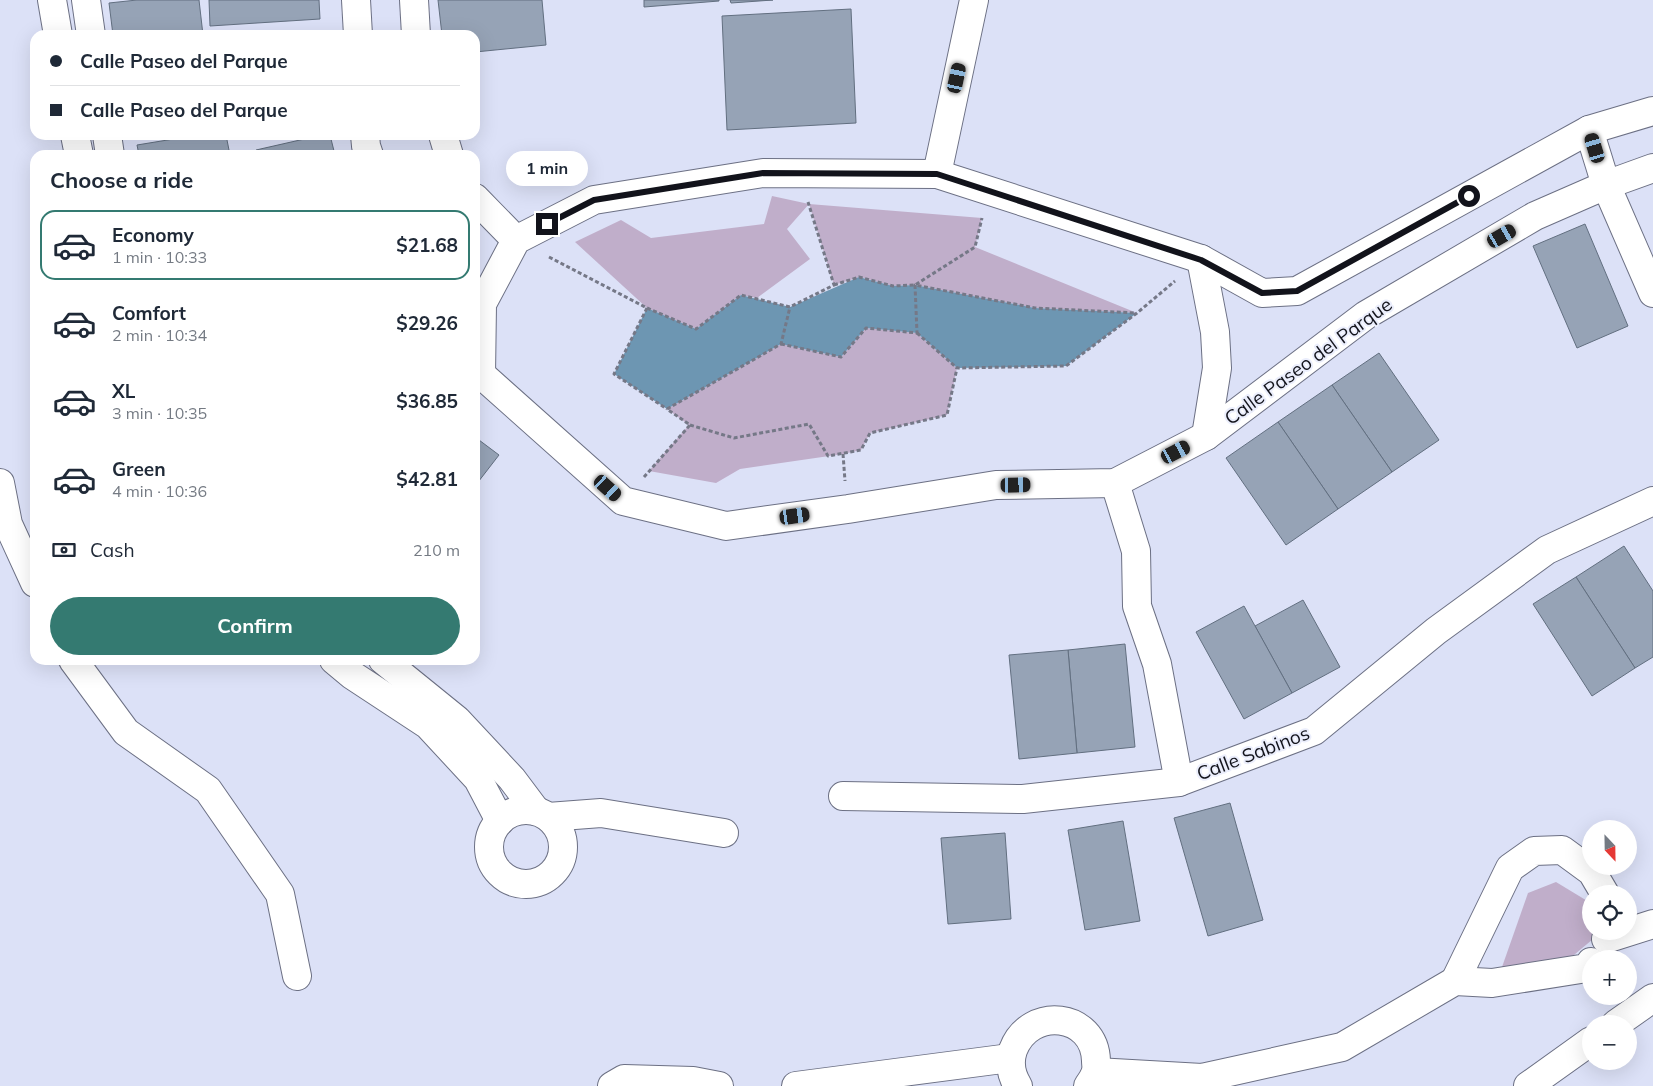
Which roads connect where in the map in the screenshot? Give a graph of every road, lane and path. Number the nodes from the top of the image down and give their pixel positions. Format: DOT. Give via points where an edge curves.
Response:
graph roads {
  1 [pos="52,0"];
  2 [pos="86,0"];
  3 [pos="356,0"];
  4 [pos="414,0"];
  5 [pos="974,0"];
  6 [pos="57,30"];
  7 [pos="90,30"];
  8 [pos="358,30"];
  9 [pos="416,30"];
  10 [pos="1653,111"];
  11 [pos="1589,130"];
  12 [pos="1653,168"];
  13 [pos="799,174"];
  14 [pos="937,174"];
  15 [pos="1606,185"];
  16 [pos="989,191"];
  17 [pos="480,203"];
  18 [pos="516,240"];
  19 [pos="1201,260"];
  20 [pos="834,285"];
  21 [pos="915,285"];
  22 [pos="1653,293"];
  23 [pos="790,307"];
  24 [pos="647,308"];
  25 [pos="1137,313"];
  26 [pos="916,334"];
  27 [pos="480,338"];
  28 [pos="781,344"];
  29 [pos="957,368"];
  30 [pos="480,374"];
  31 [pos="668,409"];
  32 [pos="690,425"];
  33 [pos="1206,436"];
  34 [pos="0,483"];
  35 [pos="1115,483"];
  36 [pos="623,501"];
  37 [pos="1653,501"];
  38 [pos="30,572"];
  39 [pos="77,665"];
  40 [pos="340,665"];
  41 [pos="389,665"];
  42 [pos="1179,782"];
  43 [pos="843,796"];
  44 [pos="542,814"];
  45 [pos="500,821"];
  46 [pos="724,833"];
  47 [pos="1600,885"];
  48 [pos="1653,924"];
  49 [pos="1600,948"];
  50 [pos="296,976"];
  51 [pos="1455,981"];
  52 [pos="1653,998"];
  53 [pos="1629,1015"];
  54 [pos="1582,1047"];
  55 [pos="1010,1058"];
  56 [pos="1092,1079"];
  57 [pos="612,1086"];
  58 [pos="719,1086"];
  59 [pos="796,1086"];
  60 [pos="1018,1086"];
  61 [pos="1528,1086"];
  1 -- 6 [label="street"];
  2 -- 7 [label="street"];
  3 -- 8 [label="street"];
  4 -- 9 [label="street"];
  5 -- 14 [label="street"];
  10 -- 11 [label="street"];
  11 -- 15 [label="street"];
  11 -- 19 [label="street" via="1297,291 1262,293"];
  12 -- 15 [label="street, Calle Paseo del Parque"];
  13 -- 14 [label="street"];
  13 -- 18 [label="street" via="763,173 594,200"];
  13 -- 20 [label="path"];
  14 -- 16 [label="street"];
  15 -- 22 [label="street"];
  15 -- 33 [label="street, Calle Paseo del Parque" via="1536,216 1366,315"];
  16 -- 19 [label="street"];
  16 -- 21 [label="path" via="975,247"];
  17 -- 18 [label="street"];
  18 -- 24 [label="path"];
  18 -- 27 [label="street, Calle Paseo del Parque" via="482,304"];
  19 -- 25 [label="path"];
  19 -- 33 [label="street, Calle Paseo del Parque" via="1215,332 1217,368"];
  20 -- 21 [label="path" via="860,277 893,286"];
  20 -- 23 [label="path"];
  21 -- 25 [label="path" via="1035,308"];
  21 -- 26 [label="path"];
  23 -- 24 [label="path" via="741,294 696,329"];
  23 -- 28 [label="path"];
  24 -- 31 [label="path" via="614,374"];
  25 -- 29 [label="path" via="1066,366"];
  26 -- 28 [label="path" via="866,328 841,357"];
  26 -- 29 [label="path"];
  28 -- 31 [label="path"];
  29 -- 32 [label="path" via="948,415 870,433 861,450 843,454 828,456 809,424 734,438"];
  30 -- 36 [label="street, Calle Paseo del Parque"];
  31 -- 32 [label="path"];
  32 -- 36 [label="path"];
  33 -- 35 [label="street, Calle Paseo del Parque"];
  34 -- 38 [label="street" via="8,524"];
  35 -- 36 [label="street, Calle Paseo del Parque" via="996,485 726,526"];
  35 -- 42 [label="street" via="1136,551 1138,606 1157,664"];
  37 -- 42 [label="street, Calle Sabinos" via="1547,550 1436,631 1314,731"];
  39 -- 50 [label="street" via="126,732 208,790 280,894"];
  40 -- 45 [label="street" via="428,726 478,779"];
  41 -- 44 [label="street" via="457,720"];
  42 -- 43 [label="street, Calle Sabinos" via="1023,798"];
  44 -- 45 [label="street" via="523,810"];
  44 -- 45 [label="street" via="557,826 563,837 564,850 553,874 530,884 516,884 505,878 490,857 492,832"];
  44 -- 46 [label="street" via="601,813"];
  47 -- 51 [label="street" via="1592,872 1562,850 1534,851 1510,868"];
  48 -- 49 [label="street"];
  49 -- 51 [label="street" via="1587,968 1492,984"];
  51 -- 56 [label="street" via="1342,1047 1202,1078"];
  52 -- 53 [label="street"];
  54 -- 61 [label="street"];
  55 -- 56 [label="street" via="1017,1040 1031,1026 1050,1019 1070,1022 1086,1034 1096,1052"];
  55 -- 59 [label="street"];
  55 -- 60 [label="street" via="1013,1079"];
  57 -- 58 [label="street" via="624,1079 693,1081"];
}
